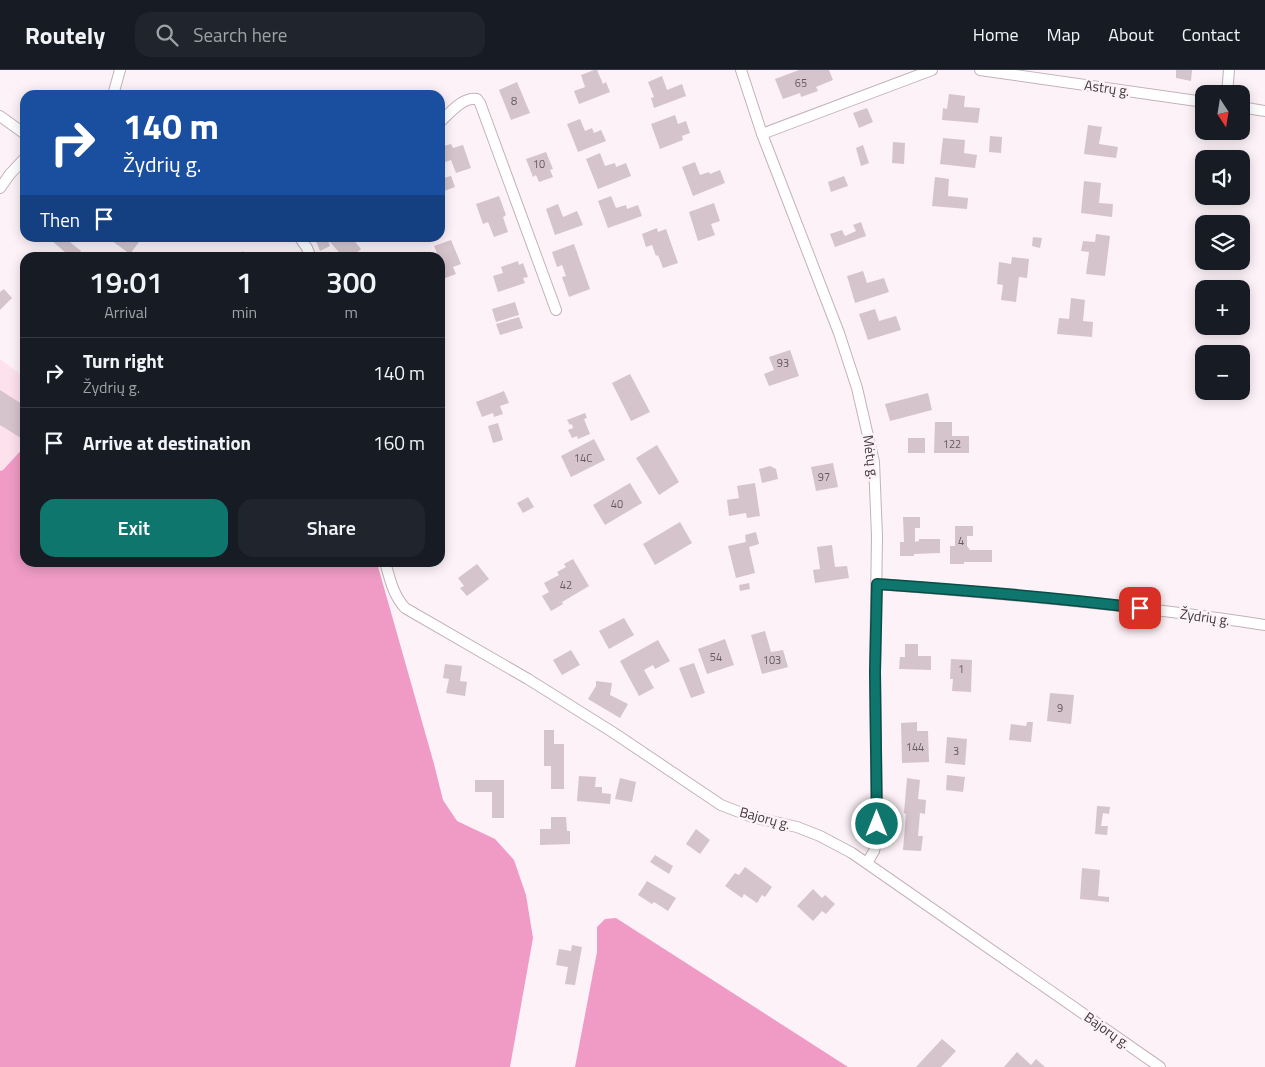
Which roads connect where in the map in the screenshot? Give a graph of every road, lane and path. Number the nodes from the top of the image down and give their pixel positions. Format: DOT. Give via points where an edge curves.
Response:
graph roads {
  1 [pos="120,70"];
  2 [pos="741,70"];
  3 [pos="932,70"];
  4 [pos="980,70"];
  5 [pos="1228,70"];
  6 [pos="1227,85"];
  7 [pos="114,90"];
  8 [pos="1195,101"];
  9 [pos="1250,108"];
  10 [pos="1265,111"];
  11 [pos="0,116"];
  12 [pos="445,118"];
  13 [pos="20,130"];
  14 [pos="762,134"];
  15 [pos="20,163"];
  16 [pos="0,188"];
  17 [pos="556,310"];
  18 [pos="386,567"];
  19 [pos="877,584"];
  20 [pos="1265,625"];
  21 [pos="867,863"];
  22 [pos="1160,1067"];
  1 -- 7 [label="street"];
  2 -- 14 [label="street, Mėtų g."];
  3 -- 14 [label="street"];
  4 -- 8 [label="street, Astrų g."];
  5 -- 6 [label="street"];
  9 -- 10 [label="street"];
  11 -- 13 [label="street"];
  12 -- 17 [label="street" via="465,100 472,98 480,103"];
  14 -- 19 [label="street, Mėtų g." via="850,363 864,414 874,462"];
  15 -- 16 [label="street"];
  18 -- 21 [label="street, Bajorų g." via="393,589 405,608 528,679 721,805 820,836"];
  19 -- 20 [label="street, Žydrių g." via="1102,603"];
  19 -- 21 [label="street, Mėtų g." via="877,839"];
  21 -- 22 [label="street, Bajorų g."];
}
